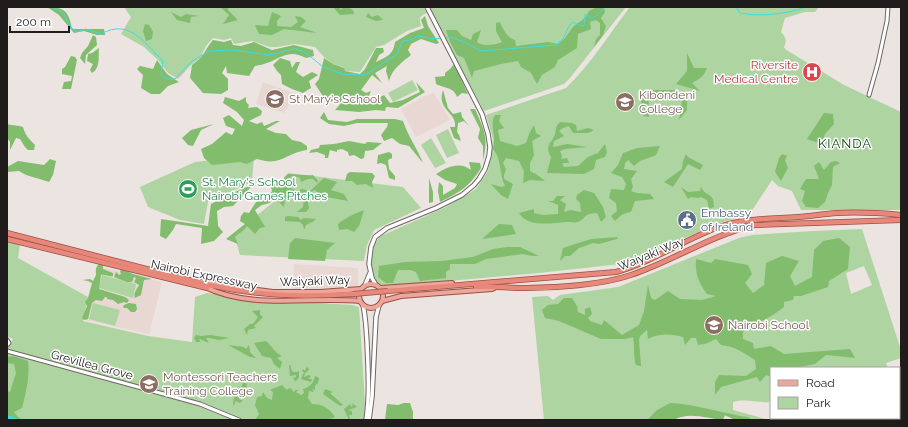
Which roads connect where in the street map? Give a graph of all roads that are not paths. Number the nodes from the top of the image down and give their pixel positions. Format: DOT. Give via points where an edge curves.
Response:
graph roads {
  1 [pos="427,7"];
  2 [pos="888,7"];
  3 [pos="869,95"];
  4 [pos="901,214"];
  5 [pos="901,220"];
  6 [pos="7,231"];
  7 [pos="7,239"];
  8 [pos="370,272"];
  9 [pos="198,282"];
  10 [pos="376,284"];
  11 [pos="495,284"];
  12 [pos="366,285"];
  13 [pos="465,286"];
  14 [pos="204,287"];
  15 [pos="381,288"];
  16 [pos="361,289"];
  17 [pos="348,290"];
  18 [pos="389,290"];
  19 [pos="251,294"];
  20 [pos="401,296"];
  21 [pos="350,300"];
  22 [pos="360,301"];
  23 [pos="380,303"];
  24 [pos="363,305"];
  25 [pos="7,340"];
  26 [pos="7,346"];
  27 [pos="7,351"];
  28 [pos="373,362"];
  29 [pos="369,364"];
  30 [pos="239,420"];
  31 [pos="366,420"];
  32 [pos="369,420"];
  1 -- 8 [label="main road" via="482,114 490,142 487,162 479,179 462,195 387,228 375,237 371,247"];
  2 -- 3 [label="street" via="878,63"];
  4 -- 11 [label="highway, Waiyaki Way" via="837,213 743,221 718,228 616,272"];
  5 -- 11 [label="highway, Waiyaki Way" via="755,225 724,234 664,262 618,278 593,283 525,288"];
  6 -- 9 [label="highway, Nairobi Expressway"];
  7 -- 14 [label="highway, Nairobi Expressway"];
  8 -- 10 [label="main road"];
  8 -- 12 [label="main road"];
  9 -- 17 [label="main road, Waiyaki Way" via="206,281 267,292"];
  9 -- 19 [label="highway, Nairobi Expressway"];
  10 -- 12 [label="main road"];
  10 -- 15 [label="main road"];
  11 -- 13 [label="highway, Nairobi Expressway"];
  11 -- 18 [label="main road, Waiyaki Way" via="459,283"];
  11 -- 20 [label="main road, Waiyaki Way" via="492,289"];
  12 -- 16 [label="main road"];
  13 -- 18 [label="highway"];
  13 -- 19 [label="highway, Nairobi Expressway, bridge" via="318,298 282,298"];
  14 -- 19 [label="highway, Nairobi Expressway"];
  14 -- 21 [label="main road, Waiyaki Way" via="223,294 261,300"];
  15 -- 18 [label="main road, Waiyaki Way"];
  15 -- 23 [label="main road" via="383,295"];
  16 -- 17 [label="main road, Waiyaki Way"];
  16 -- 22 [label="main road"];
  17 -- 21 [label="main road" via="354,291 356,295"];
  18 -- 19 [label="highway, Nairobi Expressway, bridge" via="311,296"];
  18 -- 20 [label="main road" via="386,290 387,296"];
  20 -- 23 [label="main road, Waiyaki Way"];
  21 -- 22 [label="main road, Waiyaki Way"];
  22 -- 24 [label="main road"];
  23 -- 24 [label="main road" via="373,308"];
  23 -- 28 [label="main road" via="376,317"];
  24 -- 29 [label="main road"];
  25 -- 26 [label="street"];
  27 -- 30 [label="street, Grevillea Grove" via="200,404"];
  28 -- 29 [label="main road"];
  28 -- 32 [label="main road"];
  29 -- 31 [label="main road"];
}
